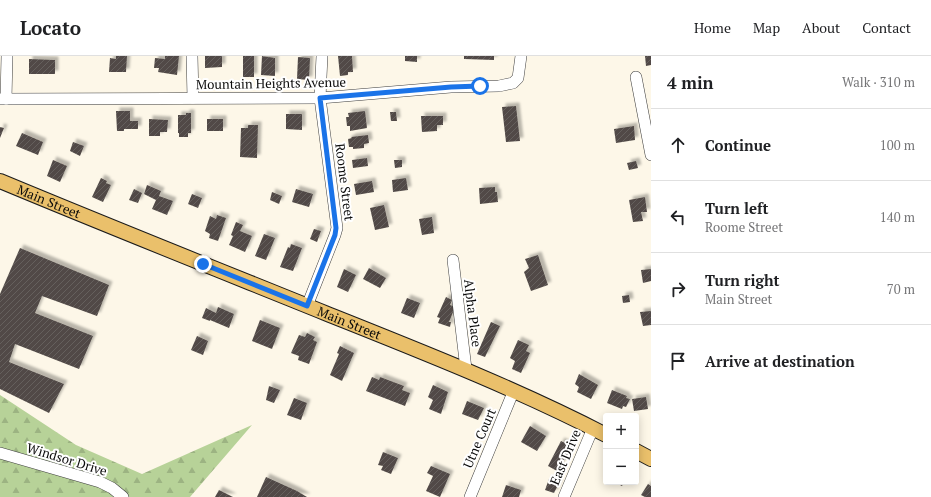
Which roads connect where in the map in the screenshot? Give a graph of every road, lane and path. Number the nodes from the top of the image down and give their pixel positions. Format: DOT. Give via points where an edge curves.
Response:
graph roads {
  1 [pos="7,56"];
  2 [pos="192,56"];
  3 [pos="322,56"];
  4 [pos="521,56"];
  5 [pos="636,77"];
  6 [pos="193,98"];
  7 [pos="320,98"];
  8 [pos="3,99"];
  9 [pos="651,155"];
  10 [pos="0,181"];
  11 [pos="453,260"];
  12 [pos="307,306"];
  13 [pos="466,369"];
  14 [pos="514,390"];
  15 [pos="593,428"];
  16 [pos="603,433"];
  17 [pos="0,453"];
  18 [pos="639,453"];
  19 [pos="651,459"];
  20 [pos="123,497"];
  21 [pos="470,497"];
  22 [pos="564,497"];
  1 -- 8 [label="street"];
  2 -- 6 [label="street"];
  3 -- 7 [label="street, Roome Street"];
  4 -- 7 [label="street, Mountain Heights Avenue" via="518,78 513,83 499,86 451,87"];
  5 -- 9 [label="street"];
  6 -- 7 [label="street, Mountain Heights Avenue"];
  6 -- 8 [label="street, Mountain Heights Avenue"];
  7 -- 12 [label="street, Roome Street" via="336,228"];
  10 -- 12 [label="main road, Main Street"];
  11 -- 13 [label="street, Alpha Place"];
  12 -- 13 [label="main road, Main Street"];
  13 -- 14 [label="main road, Main Street"];
  14 -- 15 [label="main road, Main Street"];
  14 -- 21 [label="street, Utne Court"];
  15 -- 16 [label="main road, Main Street"];
  15 -- 22 [label="street, East Drive"];
  17 -- 20 [label="street, Windsor Drive" via="100,482"];
  18 -- 19 [label="main road"];
}
